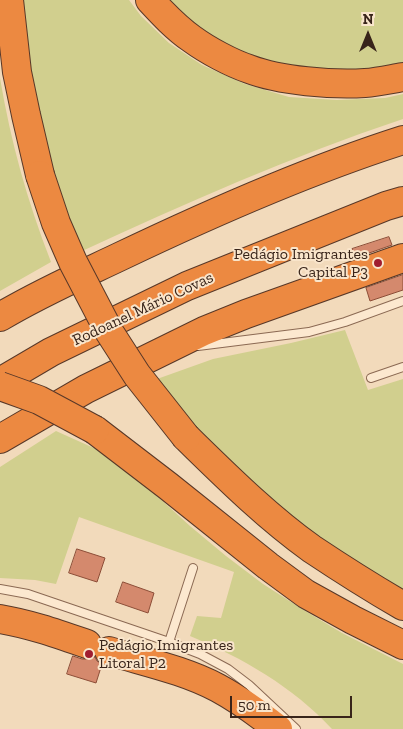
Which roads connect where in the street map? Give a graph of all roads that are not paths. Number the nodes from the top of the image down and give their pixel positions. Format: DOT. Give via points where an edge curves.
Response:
graph roads {
  1 [pos="10,0"];
  2 [pos="150,0"];
  3 [pos="403,77"];
  4 [pos="403,140"];
  5 [pos="403,201"];
  6 [pos="403,258"];
  7 [pos="403,301"];
  8 [pos="0,317"];
  9 [pos="166,350"];
  10 [pos="403,367"];
  11 [pos="371,378"];
  12 [pos="0,382"];
  13 [pos="0,386"];
  14 [pos="0,439"];
  15 [pos="193,568"];
  16 [pos="0,588"];
  17 [pos="403,606"];
  18 [pos="0,619"];
  19 [pos="169,642"];
  20 [pos="403,645"];
  21 [pos="278,729"];
  22 [pos="296,729"];
  1 -- 17 [label="highway, bridge" via="17,72 40,175 73,262 110,333 138,376 186,437 240,490 311,548"];
  2 -- 3 [label="highway" via="192,39 249,69 270,75 340,83 368,83"];
  4 -- 8 [label="highway" via="269,189 151,242"];
  5 -- 12 [label="highway, Rodoanel Mário Covas" via="187,286 51,352"];
  6 -- 9 [label="highway" via="246,314"];
  7 -- 9 [label="lane" via="309,332"];
  9 -- 14 [label="highway" via="86,389"];
  10 -- 11 [label="lane"];
  13 -- 20 [label="highway, bridge" via="39,400 95,430 306,594"];
  15 -- 19 [label="lane"];
  16 -- 19 [label="lane" via="28,594"];
  18 -- 21 [label="highway" via="16,621 180,672 216,687 250,707"];
  19 -- 22 [label="lane" via="228,669 250,685"];
}
